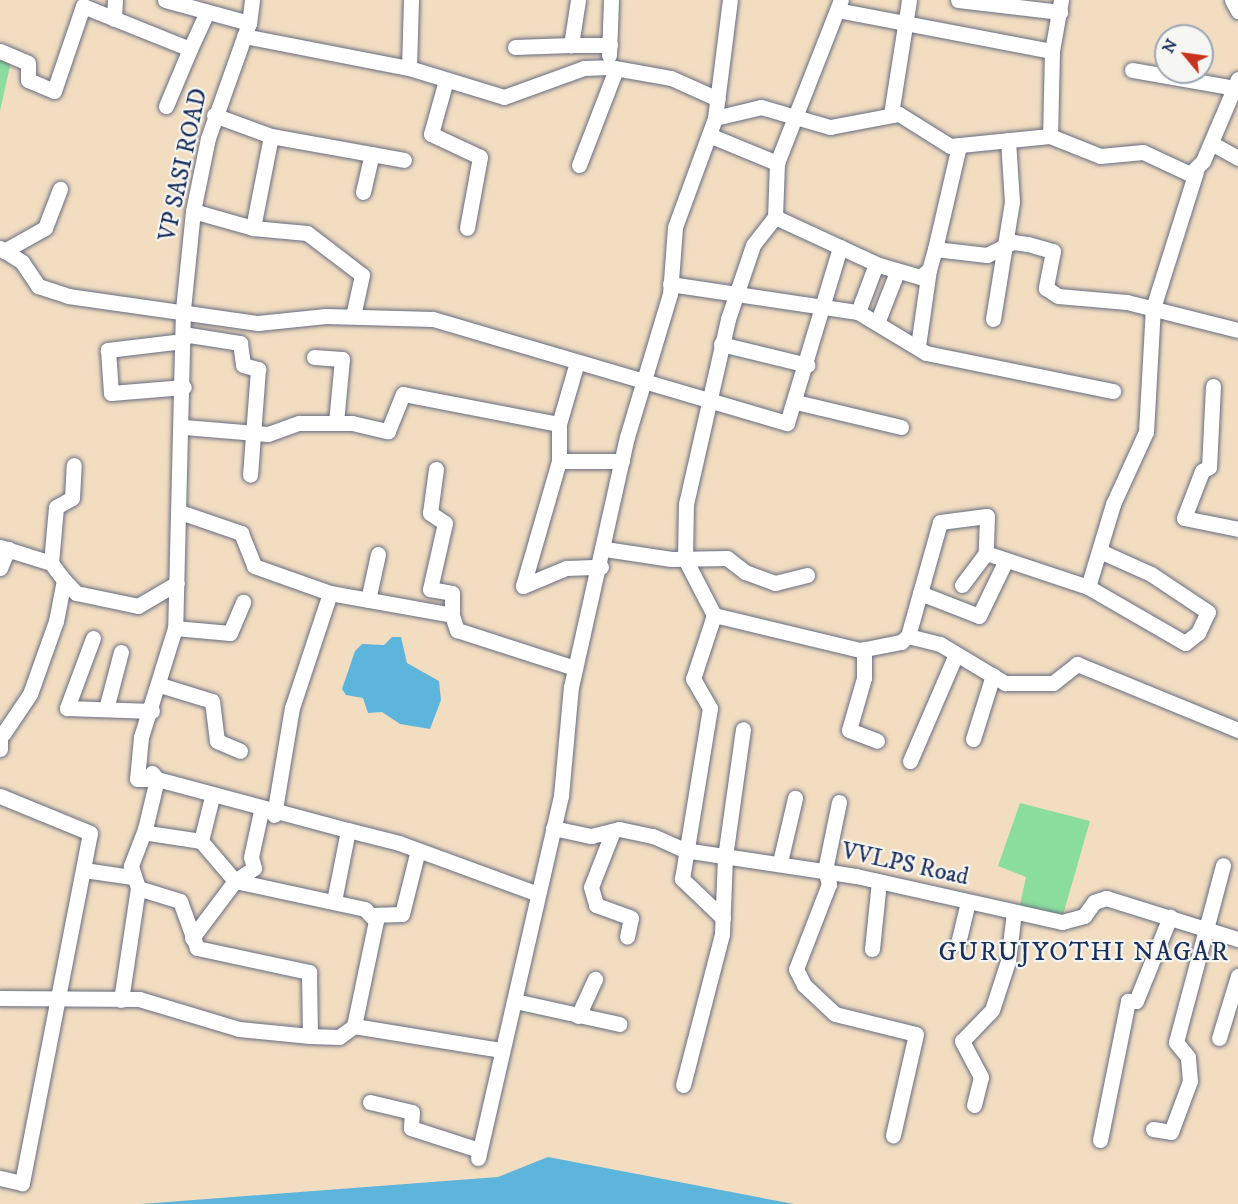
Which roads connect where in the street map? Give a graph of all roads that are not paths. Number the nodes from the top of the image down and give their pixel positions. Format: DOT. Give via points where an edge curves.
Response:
graph roads {
  1 [pos="115,0"];
  2 [pos="165,0"];
  3 [pos="252,0"];
  4 [pos="411,0"];
  5 [pos="578,0"];
  6 [pos="610,0"];
  7 [pos="730,0"];
  8 [pos="909,0"];
  9 [pos="958,0"];
  10 [pos="1232,0"];
  11 [pos="839,5"];
  12 [pos="1060,6"];
  13 [pos="1238,11"];
  14 [pos="207,12"];
  15 [pos="114,19"];
  16 [pos="907,24"];
  17 [pos="247,29"];
  18 [pos="571,45"];
  19 [pos="610,45"];
  20 [pos="514,47"];
  21 [pos="190,50"];
  22 [pos="0,51"];
  23 [pos="1052,51"];
  24 [pos="409,68"];
  25 [pos="612,68"];
  26 [pos="1132,70"];
  27 [pos="447,80"];
  28 [pos="1236,83"];
  29 [pos="718,99"];
  30 [pos="166,106"];
  31 [pos="891,114"];
  32 [pos="214,115"];
  33 [pos="715,118"];
  34 [pos="796,120"];
  35 [pos="1050,129"];
  36 [pos="709,135"];
  37 [pos="272,136"];
  38 [pos="1008,140"];
  39 [pos="1211,143"];
  40 [pos="959,146"];
  41 [pos="372,154"];
  42 [pos="1238,158"];
  43 [pos="404,160"];
  44 [pos="777,163"];
  45 [pos="579,165"];
  46 [pos="1196,172"];
  47 [pos="60,189"];
  48 [pos="363,192"];
  49 [pos="193,212"];
  50 [pos="775,217"];
  51 [pos="253,228"];
  52 [pos="467,228"];
  53 [pos="840,247"];
  54 [pos="1004,248"];
  55 [pos="935,249"];
  56 [pos="2,250"];
  57 [pos="876,264"];
  58 [pos="928,270"];
  59 [pos="897,272"];
  60 [pos="670,284"];
  61 [pos="738,291"];
  62 [pos="825,307"];
  63 [pos="1153,308"];
  64 [pos="183,309"];
  65 [pos="858,312"];
  66 [pos="353,316"];
  67 [pos="993,319"];
  68 [pos="877,323"];
  69 [pos="1238,330"];
  70 [pos="183,337"];
  71 [pos="721,344"];
  72 [pos="918,346"];
  73 [pos="314,357"];
  74 [pos="577,362"];
  75 [pos="808,366"];
  76 [pos="643,382"];
  77 [pos="1213,386"];
  78 [pos="183,387"];
  79 [pos="1113,391"];
  80 [pos="706,401"];
  81 [pos="796,402"];
  82 [pos="336,423"];
  83 [pos="560,424"];
  84 [pos="184,427"];
  85 [pos="901,428"];
  86 [pos="255,433"];
  87 [pos="559,461"];
  88 [pos="622,462"];
  89 [pos="74,465"];
  90 [pos="436,469"];
  91 [pos="250,475"];
  92 [pos="180,512"];
  93 [pos="1238,529"];
  94 [pos="4,548"];
  95 [pos="605,549"];
  96 [pos="986,552"];
  97 [pos="1102,552"];
  98 [pos="378,554"];
  99 [pos="685,559"];
  100 [pos="1006,560"];
  101 [pos="51,563"];
  102 [pos="601,567"];
  103 [pos="0,568"];
  104 [pos="807,574"];
  105 [pos="64,580"];
  106 [pos="177,583"];
  107 [pos="962,585"];
  108 [pos="1088,587"];
  109 [pos="330,593"];
  110 [pos="920,593"];
  111 [pos="368,600"];
  112 [pos="243,602"];
  113 [pos="452,615"];
  114 [pos="714,615"];
  115 [pos="175,628"];
  116 [pos="908,636"];
  117 [pos="93,638"];
  118 [pos="864,649"];
  119 [pos="121,652"];
  120 [pos="956,654"];
  121 [pos="575,668"];
  122 [pos="993,675"];
  123 [pos="160,685"];
  124 [pos="106,709"];
  125 [pos="152,711"];
  126 [pos="742,729"];
  127 [pos="1238,730"];
  128 [pos="1,733"];
  129 [pos="973,739"];
  130 [pos="877,741"];
  131 [pos="0,749"];
  132 [pos="240,751"];
  133 [pos="910,761"];
  134 [pos="157,779"];
  135 [pos="0,796"];
  136 [pos="212,797"];
  137 [pos="795,798"];
  138 [pos="839,802"];
  139 [pos="268,813"];
  140 [pos="553,828"];
  141 [pos="145,829"];
  142 [pos="348,830"];
  143 [pos="613,831"];
  144 [pos="201,841"];
  145 [pos="684,850"];
  146 [pos="417,854"];
  147 [pos="725,857"];
  148 [pos="780,862"];
  149 [pos="1223,865"];
  150 [pos="84,870"];
  151 [pos="825,870"];
  152 [pos="235,881"];
  153 [pos="879,881"];
  154 [pos="135,883"];
  155 [pos="536,893"];
  156 [pos="334,901"];
  157 [pos="968,902"];
  158 [pos="1014,912"];
  159 [pos="371,915"];
  160 [pos="1170,917"];
  161 [pos="723,918"];
  162 [pos="1206,928"];
  163 [pos="627,937"];
  164 [pos="192,938"];
  165 [pos="1238,939"];
  166 [pos="958,944"];
  167 [pos="872,949"];
  168 [pos="1238,976"];
  169 [pos="595,979"];
  170 [pos="0,998"];
  171 [pos="121,1000"];
  172 [pos="59,1001"];
  173 [pos="515,1001"];
  174 [pos="578,1016"];
  175 [pos="620,1024"];
  176 [pos="354,1026"];
  177 [pos="310,1036"];
  178 [pos="1219,1038"];
  179 [pos="500,1050"];
  180 [pos="683,1085"];
  181 [pos="370,1101"];
  182 [pos="974,1105"];
  183 [pos="1153,1129"];
  184 [pos="893,1135"];
  185 [pos="1100,1140"];
  186 [pos="0,1178"];
  1 -- 15 [label="street"];
  2 -- 14 [label="street"];
  3 -- 17 [label="street, VP SASI ROAD"];
  4 -- 24 [label="street"];
  5 -- 18 [label="street"];
  6 -- 19 [label="street"];
  7 -- 29 [label="street"];
  8 -- 16 [label="street"];
  9 -- 12 [label="street"];
  10 -- 13 [label="street"];
  11 -- 16 [label="street"];
  11 -- 34 [label="street"];
  12 -- 23 [label="street"];
  14 -- 17 [label="street"];
  14 -- 21 [label="street"];
  15 -- 21 [label="street"];
  15 -- 22 [label="street" via="83,6 54,92 28,80 28,63"];
  16 -- 23 [label="street"];
  16 -- 31 [label="street"];
  17 -- 24 [label="street"];
  17 -- 32 [label="street, VP SASI ROAD"];
  18 -- 19 [label="street"];
  18 -- 20 [label="street"];
  19 -- 25 [label="street"];
  21 -- 30 [label="street"];
  23 -- 35 [label="street" via="1055,77"];
  24 -- 27 [label="street"];
  25 -- 27 [label="street" via="584,68 504,97"];
  25 -- 29 [label="street" via="671,78"];
  25 -- 45 [label="street"];
  26 -- 28 [label="street"];
  27 -- 52 [label="street" via="431,134 480,157"];
  28 -- 39 [label="street"];
  29 -- 33 [label="street"];
  31 -- 34 [label="street" via="845,127"];
  31 -- 40 [label="street" via="905,116 940,142"];
  32 -- 37 [label="street"];
  32 -- 49 [label="street, VP SASI ROAD"];
  33 -- 34 [label="street" via="761,107"];
  33 -- 36 [label="street"];
  34 -- 44 [label="street"];
  35 -- 38 [label="street"];
  35 -- 46 [label="street" via="1100,156 1143,152 1185,173"];
  36 -- 44 [label="street"];
  36 -- 60 [label="street" via="675,227"];
  37 -- 41 [label="street"];
  37 -- 51 [label="street"];
  38 -- 40 [label="street"];
  38 -- 54 [label="street" via="1012,202"];
  39 -- 42 [label="street"];
  39 -- 46 [label="street"];
  40 -- 55 [label="street"];
  41 -- 43 [label="street"];
  41 -- 48 [label="street"];
  44 -- 50 [label="street"];
  46 -- 63 [label="street"];
  47 -- 56 [label="street" via="45,228"];
  49 -- 51 [label="street"];
  49 -- 64 [label="street, VP SASI ROAD"];
  50 -- 53 [label="street"];
  50 -- 61 [label="street" via="753,245"];
  51 -- 66 [label="street" via="307,233 362,274"];
  53 -- 57 [label="street"];
  53 -- 62 [label="street"];
  54 -- 55 [label="street" via="987,255"];
  54 -- 63 [label="street" via="1013,242 1053,251 1046,288 1058,296"];
  54 -- 67 [label="street"];
  55 -- 58 [label="street"];
  56 -- 64 [label="street" via="22,262 38,286 110,303"];
  57 -- 59 [label="street"];
  57 -- 65 [label="street"];
  58 -- 59 [label="street" via="916,278"];
  58 -- 72 [label="street"];
  59 -- 68 [label="street"];
  60 -- 61 [label="street"];
  60 -- 76 [label="street"];
  61 -- 62 [label="street"];
  61 -- 71 [label="street"];
  62 -- 65 [label="street"];
  62 -- 75 [label="street"];
  63 -- 69 [label="street"];
  63 -- 97 [label="street" via="1146,432 1113,504"];
  64 -- 66 [label="street" via="258,323"];
  64 -- 70 [label="street, VP SASI ROAD"];
  65 -- 68 [label="street"];
  66 -- 74 [label="street" via="433,319"];
  68 -- 72 [label="street"];
  70 -- 78 [label="street, VP SASI ROAD"];
  70 -- 78 [label="street" via="108,350 111,393"];
  70 -- 86 [label="street" via="240,343 243,365 258,369"];
  71 -- 75 [label="street"];
  71 -- 80 [label="street"];
  72 -- 79 [label="street" via="926,353"];
  73 -- 82 [label="street" via="342,359"];
  74 -- 76 [label="street"];
  74 -- 83 [label="street"];
  75 -- 81 [label="street"];
  76 -- 80 [label="street"];
  76 -- 88 [label="street"];
  77 -- 93 [label="street" via="1209,467 1202,471 1184,518"];
  78 -- 84 [label="street, VP SASI ROAD"];
  80 -- 81 [label="street" via="787,423"];
  80 -- 99 [label="street" via="687,504"];
  81 -- 85 [label="street"];
  82 -- 83 [label="street" via="388,431 403,394"];
  82 -- 86 [label="street" via="299,423 268,434"];
  83 -- 87 [label="street"];
  84 -- 86 [label="street"];
  84 -- 92 [label="street, VP SASI ROAD"];
  86 -- 91 [label="street"];
  87 -- 88 [label="street"];
  87 -- 102 [label="street" via="523,586 566,568"];
  88 -- 95 [label="street"];
  89 -- 101 [label="street" via="72,498 56,507"];
  90 -- 113 [label="street" via="430,513 445,523 430,589 452,593"];
  92 -- 106 [label="street, VP SASI ROAD"];
  92 -- 109 [label="street" via="241,533 254,566"];
  94 -- 101 [label="street"];
  94 -- 103 [label="street"];
  95 -- 99 [label="street"];
  95 -- 102 [label="street"];
  96 -- 100 [label="street"];
  96 -- 107 [label="street"];
  96 -- 110 [label="street" via="987,516 940,522"];
  97 -- 108 [label="street"];
  97 -- 108 [label="street" via="1151,574 1208,612 1198,633 1185,643"];
  98 -- 111 [label="street"];
  99 -- 104 [label="street" via="727,558 745,572 775,583"];
  99 -- 114 [label="street"];
  100 -- 108 [label="street"];
  100 -- 110 [label="street" via="980,616"];
  101 -- 105 [label="street"];
  102 -- 121 [label="street"];
  105 -- 106 [label="street" via="76,592 138,606"];
  105 -- 128 [label="street" via="56,621 30,694"];
  106 -- 115 [label="street, VP SASI ROAD"];
  109 -- 111 [label="street"];
  109 -- 139 [label="street" via="292,708"];
  110 -- 116 [label="street"];
  111 -- 113 [label="street"];
  112 -- 115 [label="street" via="230,633"];
  113 -- 121 [label="street" via="458,630"];
  114 -- 118 [label="street"];
  114 -- 145 [label="street" via="693,679 710,708"];
  115 -- 123 [label="street, VP SASI ROAD"];
  116 -- 118 [label="street"];
  116 -- 120 [label="street"];
  117 -- 124 [label="street" via="67,708"];
  118 -- 130 [label="street" via="864,678 849,730"];
  119 -- 124 [label="street"];
  120 -- 122 [label="street"];
  120 -- 133 [label="street"];
  121 -- 140 [label="street" via="566,766"];
  122 -- 127 [label="street" via="1032,686 1053,683 1077,664"];
  122 -- 129 [label="street"];
  123 -- 125 [label="street, VP SASI ROAD"];
  123 -- 132 [label="street" via="212,701 217,741"];
  124 -- 125 [label="street"];
  125 -- 134 [label="street, VP SASI ROAD" via="137,779"];
  126 -- 147 [label="street"];
  128 -- 131 [label="street"];
  134 -- 136 [label="street"];
  134 -- 141 [label="street"];
  135 -- 150 [label="street" via="90,833"];
  136 -- 139 [label="street"];
  136 -- 144 [label="street"];
  137 -- 148 [label="street"];
  138 -- 151 [label="street"];
  139 -- 142 [label="street"];
  139 -- 152 [label="street" via="251,857 254,868"];
  140 -- 143 [label="street, VVLPS Road" via="591,836"];
  140 -- 155 [label="street"];
  141 -- 144 [label="street" via="160,837"];
  141 -- 154 [label="street" via="134,853"];
  142 -- 146 [label="street" via="399,843"];
  142 -- 156 [label="street"];
  143 -- 145 [label="street, VVLPS Road" via="653,836"];
  143 -- 163 [label="street" via="591,886 596,905 631,918"];
  144 -- 152 [label="street"];
  145 -- 147 [label="street, VVLPS Road"];
  145 -- 161 [label="street" via="682,879"];
  146 -- 155 [label="street"];
  146 -- 159 [label="street" via="402,914"];
  147 -- 148 [label="street, VVLPS Road"];
  147 -- 161 [label="street"];
  148 -- 151 [label="street, VVLPS Road"];
  149 -- 162 [label="street"];
  150 -- 154 [label="street"];
  150 -- 172 [label="street"];
  151 -- 153 [label="street, VVLPS Road"];
  151 -- 184 [label="street" via="829,884 796,969 804,985 836,1014 916,1034"];
  152 -- 156 [label="street"];
  152 -- 164 [label="street"];
  153 -- 157 [label="street, VVLPS Road"];
  153 -- 167 [label="street"];
  154 -- 164 [label="street" via="180,901"];
  154 -- 171 [label="street"];
  155 -- 173 [label="street"];
  156 -- 159 [label="street"];
  157 -- 158 [label="street, VVLPS Road"];
  157 -- 166 [label="street"];
  158 -- 160 [label="street, VVLPS Road" via="1074,920 1106,898"];
  158 -- 182 [label="street" via="1008,961 992,1010 962,1041 981,1077"];
  159 -- 176 [label="street" via="377,936"];
  160 -- 162 [label="street, VVLPS Road"];
  160 -- 185 [label="street" via="1136,1001 1128,1001"];
  161 -- 180 [label="street"];
  162 -- 165 [label="street, VVLPS Road"];
  162 -- 183 [label="street" via="1176,1042 1188,1057 1190,1081 1171,1132"];
  164 -- 177 [label="street" via="197,948 309,972"];
  168 -- 178 [label="street"];
  169 -- 174 [label="street"];
  170 -- 172 [label="street"];
  171 -- 172 [label="street"];
  171 -- 177 [label="street" via="171,1007 239,1029"];
  172 -- 186 [label="street" via="21,1183"];
  173 -- 174 [label="street"];
  173 -- 179 [label="street"];
  174 -- 175 [label="street"];
  176 -- 177 [label="street" via="339,1037"];
  176 -- 179 [label="street"];
  179 -- 181 [label="street" via="479,1154 411,1128 412,1112"];
}
